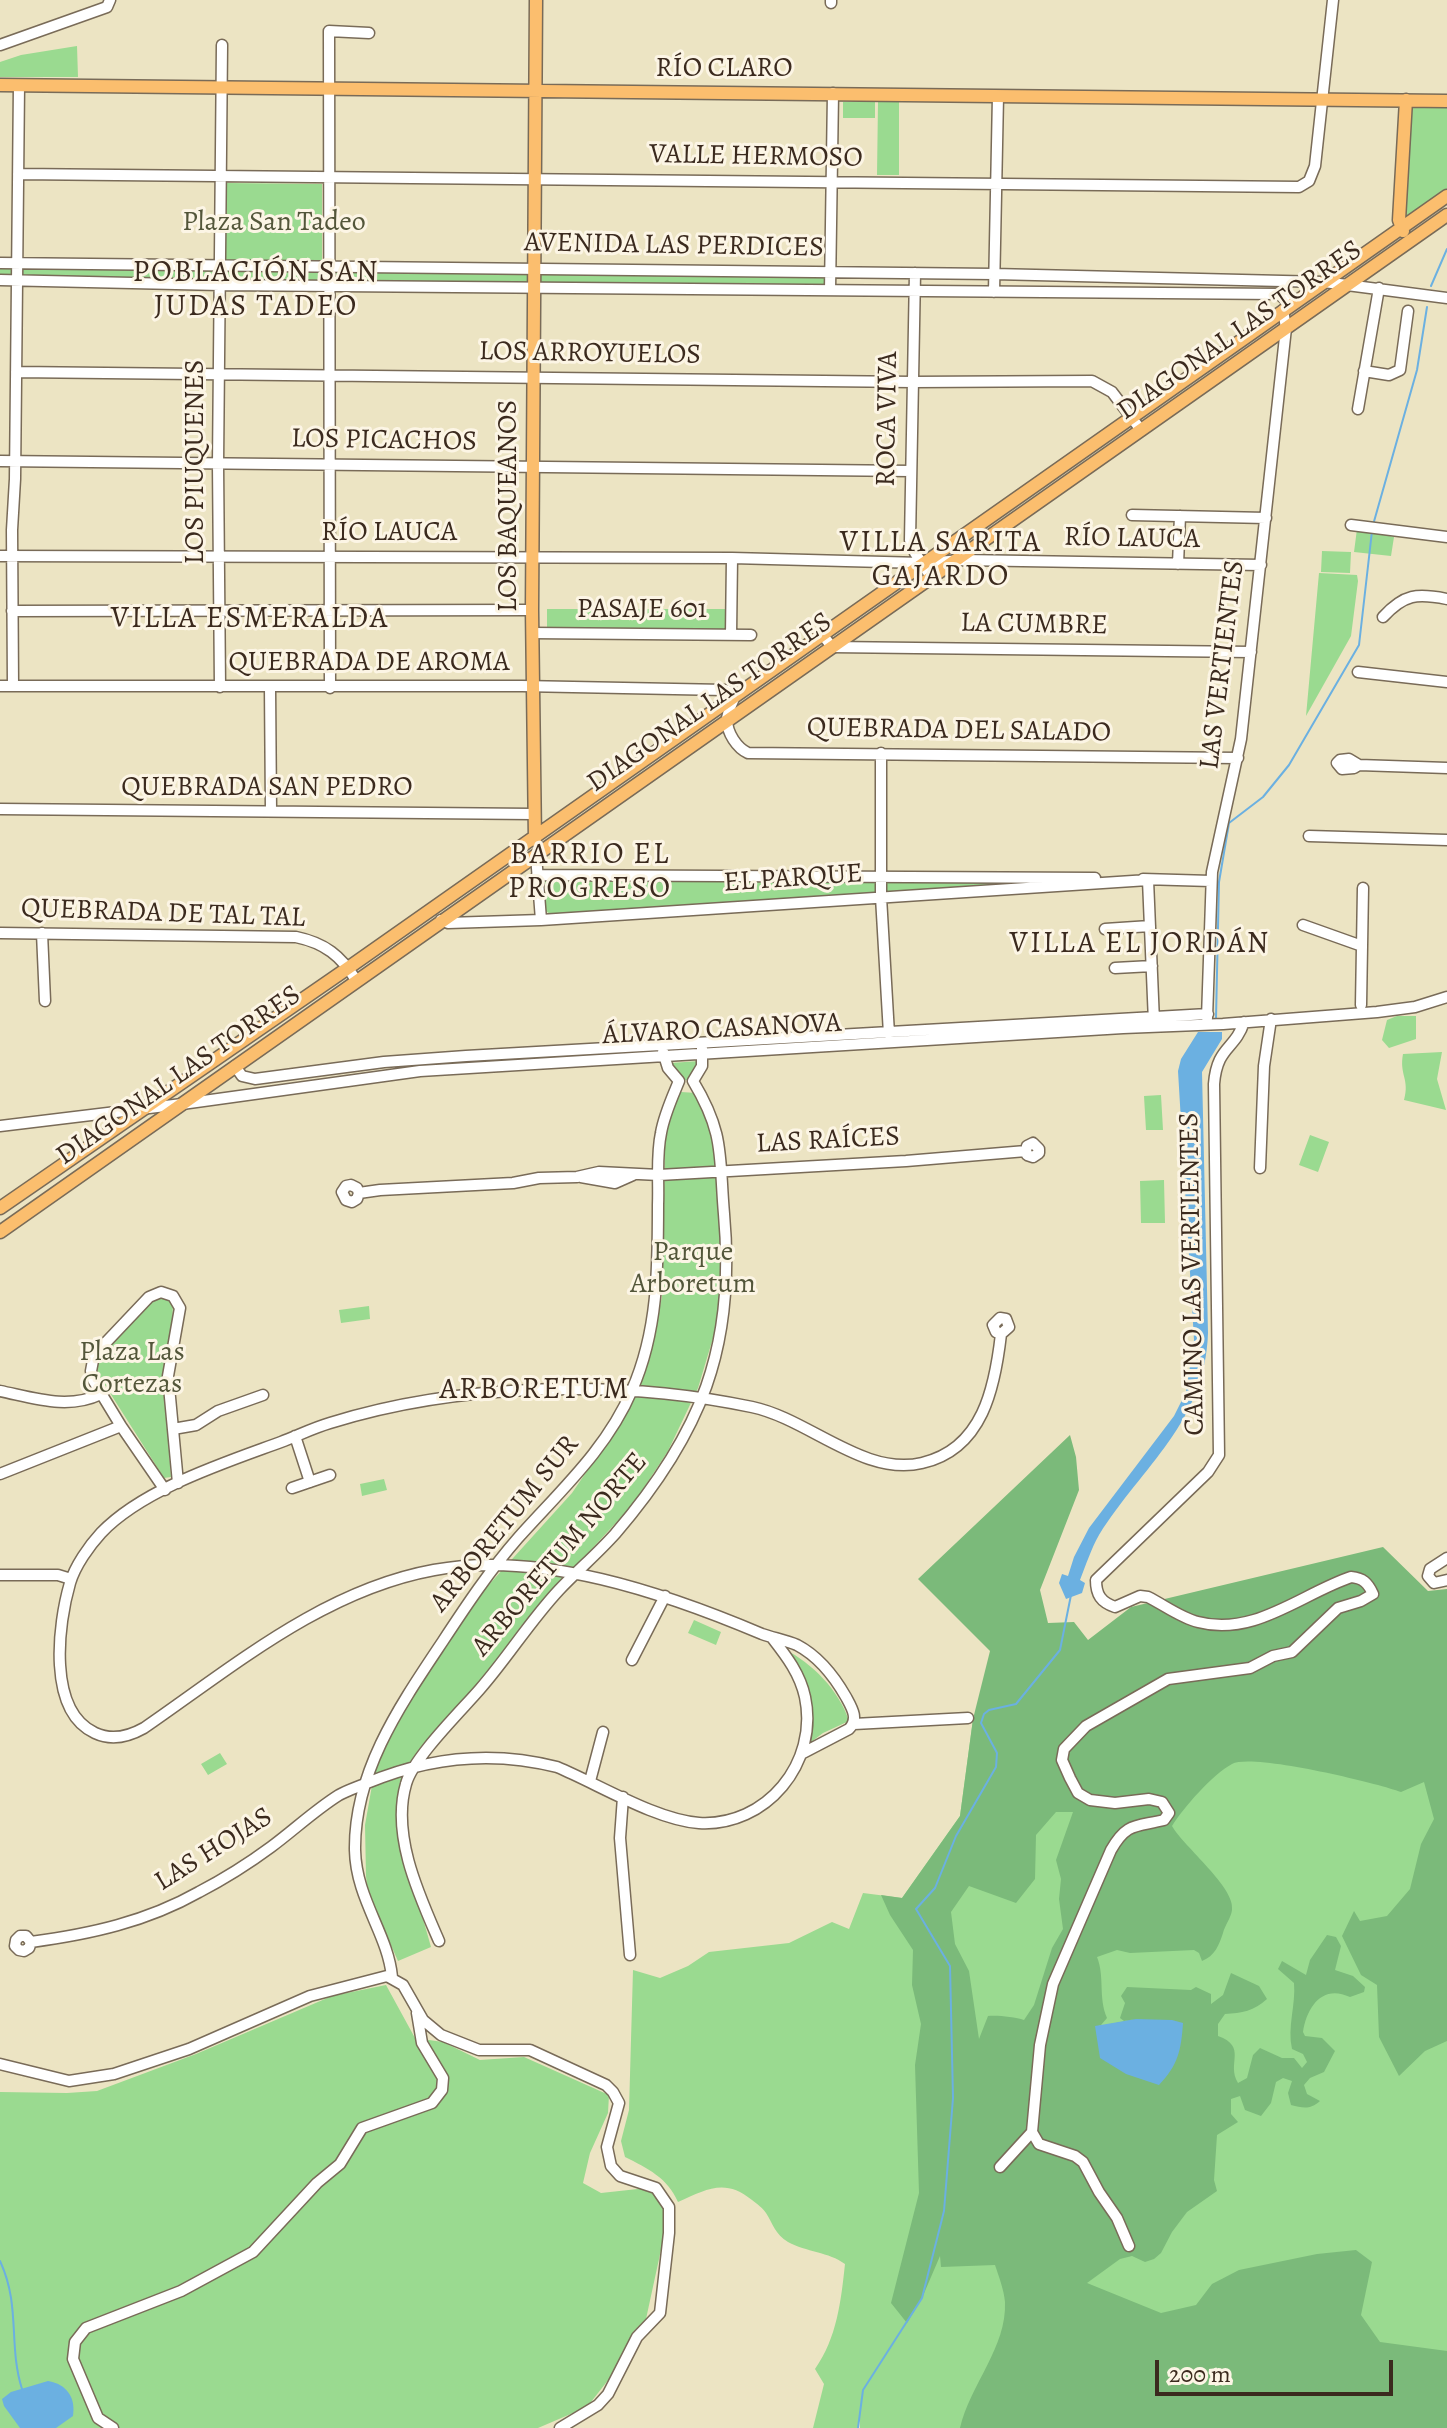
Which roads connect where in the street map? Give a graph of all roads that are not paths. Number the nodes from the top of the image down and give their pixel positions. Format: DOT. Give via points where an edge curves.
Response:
graph roads {
  1 [pos="536,0"];
  2 [pos="1333,0"];
  3 [pos="109,4"];
  4 [pos="369,33"];
  5 [pos="0,45"];
  6 [pos="222,45"];
  7 [pos="0,85"];
  8 [pos="19,85"];
  9 [pos="221,87"];
  10 [pos="328,88"];
  11 [pos="535,92"];
  12 [pos="833,93"];
  13 [pos="998,96"];
  14 [pos="1320,99"];
  15 [pos="1406,100"];
  16 [pos="1447,101"];
  17 [pos="18,174"];
  18 [pos="221,176"];
  19 [pos="328,178"];
  20 [pos="534,179"];
  21 [pos="831,182"];
  22 [pos="996,184"];
  23 [pos="1447,196"];
  24 [pos="1447,215"];
  25 [pos="1400,227"];
  26 [pos="1417,236"];
  27 [pos="0,263"];
  28 [pos="17,263"];
  29 [pos="220,265"];
  30 [pos="327,266"];
  31 [pos="534,269"];
  32 [pos="830,272"];
  33 [pos="915,273"];
  34 [pos="994,274"];
  35 [pos="0,280"];
  36 [pos="17,280"];
  37 [pos="1324,282"];
  38 [pos="327,284"];
  39 [pos="1348,284"];
  40 [pos="220,285"];
  41 [pos="534,286"];
  42 [pos="1379,288"];
  43 [pos="830,290"];
  44 [pos="915,291"];
  45 [pos="994,292"];
  46 [pos="1447,298"];
  47 [pos="1287,308"];
  48 [pos="1408,311"];
  49 [pos="1286,328"];
  50 [pos="1364,371"];
  51 [pos="16,372"];
  52 [pos="219,374"];
  53 [pos="328,376"];
  54 [pos="534,377"];
  55 [pos="913,382"];
  56 [pos="1358,409"];
  57 [pos="1133,418"];
  58 [pos="1141,430"];
  59 [pos="0,461"];
  60 [pos="15,462"];
  61 [pos="218,464"];
  62 [pos="328,465"];
  63 [pos="533,467"];
  64 [pos="911,471"];
  65 [pos="1132,515"];
  66 [pos="1180,516"];
  67 [pos="1266,518"];
  68 [pos="1351,525"];
  69 [pos="1447,537"];
  70 [pos="0,556"];
  71 [pos="12,556"];
  72 [pos="221,557"];
  73 [pos="329,557"];
  74 [pos="533,558"];
  75 [pos="732,558"];
  76 [pos="954,561"];
  77 [pos="922,563"];
  78 [pos="1178,564"];
  79 [pos="1261,565"];
  80 [pos="931,577"];
  81 [pos="1447,599"];
  82 [pos="329,610"];
  83 [pos="532,610"];
  84 [pos="12,611"];
  85 [pos="221,611"];
  86 [pos="1383,617"];
  87 [pos="532,633"];
  88 [pos="822,634"];
  89 [pos="731,635"];
  90 [pos="751,635"];
  91 [pos="832,647"];
  92 [pos="1251,652"];
  93 [pos="1358,672"];
  94 [pos="1447,682"];
  95 [pos="0,686"];
  96 [pos="13,686"];
  97 [pos="220,687"];
  98 [pos="270,687"];
  99 [pos="532,687"];
  100 [pos="330,688"];
  101 [pos="736,694"];
  102 [pos="727,720"];
  103 [pos="881,753"];
  104 [pos="1238,758"];
  105 [pos="1359,765"];
  106 [pos="1447,768"];
  107 [pos="0,809"];
  108 [pos="271,811"];
  109 [pos="533,814"];
  110 [pos="534,836"];
  111 [pos="1309,836"];
  112 [pos="1447,840"];
  113 [pos="536,855"];
  114 [pos="537,875"];
  115 [pos="881,875"];
  116 [pos="1148,880"];
  117 [pos="1211,881"];
  118 [pos="1363,888"];
  119 [pos="881,897"];
  120 [pos="441,920"];
  121 [pos="541,920"];
  122 [pos="1303,925"];
  123 [pos="1150,926"];
  124 [pos="1105,929"];
  125 [pos="0,933"];
  126 [pos="42,933"];
  127 [pos="1362,946"];
  128 [pos="1152,966"];
  129 [pos="348,968"];
  130 [pos="1115,968"];
  131 [pos="356,980"];
  132 [pos="1447,997"];
  133 [pos="45,1001"];
  134 [pos="1361,1005"];
  135 [pos="1377,1012"];
  136 [pos="1345,1013"];
  137 [pos="1116,1019"];
  138 [pos="1271,1019"];
  139 [pos="1154,1022"];
  140 [pos="1213,1022"];
  141 [pos="1244,1022"];
  142 [pos="1099,1029"];
  143 [pos="889,1031"];
  144 [pos="797,1037"];
  145 [pos="701,1042"];
  146 [pos="889,1043"];
  147 [pos="662,1045"];
  148 [pos="851,1046"];
  149 [pos="703,1055"];
  150 [pos="664,1057"];
  151 [pos="235,1066"];
  152 [pos="306,1071"];
  153 [pos="679,1081"];
  154 [pos="693,1081"];
  155 [pos="308,1086"];
  156 [pos="182,1104"];
  157 [pos="146,1108"];
  158 [pos="0,1126"];
  159 [pos="1026,1151"];
  160 [pos="1260,1168"];
  161 [pos="723,1171"];
  162 [pos="659,1175"];
  163 [pos="359,1193"];
  164 [pos="0,1208"];
  165 [pos="0,1232"];
  166 [pos="1001,1334"];
  167 [pos="0,1391"];
  168 [pos="631,1393"];
  169 [pos="101,1394"];
  170 [pos="263,1395"];
  171 [pos="703,1398"];
  172 [pos="121,1426"];
  173 [pos="173,1429"];
  174 [pos="295,1436"];
  175 [pos="0,1474"];
  176 [pos="330,1475"];
  177 [pos="310,1482"];
  178 [pos="178,1483"];
  179 [pos="292,1488"];
  180 [pos="165,1490"];
  181 [pos="1447,1558"];
  182 [pos="497,1564"];
  183 [pos="0,1575"];
  184 [pos="576,1575"];
  185 [pos="71,1579"];
  186 [pos="1447,1580"];
  187 [pos="665,1596"];
  188 [pos="773,1638"];
  189 [pos="632,1660"];
  190 [pos="968,1718"];
  191 [pos="854,1724"];
  192 [pos="603,1732"];
  193 [pos="801,1754"];
  194 [pos="415,1766"];
  195 [pos="590,1781"];
  196 [pos="365,1784"];
  197 [pos="623,1797"];
  198 [pos="439,1941"];
  199 [pos="31,1942"];
  200 [pos="630,1955"];
  201 [pos="392,1977"];
  202 [pos="417,2011"];
  203 [pos="0,2064"];
  204 [pos="1032,2132"];
  205 [pos="1000,2167"];
  206 [pos="1129,2246"];
  207 [pos="113,2428"];
  208 [pos="560,2428"];
  1 -- 11 [label="main road, LOS BAQUEANOS"];
  2 -- 14 [label="street, VALLE HERMOSO"];
  3 -- 5 [label="street"];
  4 -- 10 [label="street" via="329,31"];
  6 -- 9 [label="street, LOS PIUQUENES"];
  7 -- 8 [label="main road, RÍO CLARO"];
  8 -- 9 [label="main road, RÍO CLARO"];
  8 -- 17 [label="street"];
  9 -- 10 [label="main road, RÍO CLARO"];
  9 -- 18 [label="street, LOS PIUQUENES"];
  10 -- 11 [label="main road, RÍO CLARO"];
  10 -- 19 [label="street"];
  11 -- 12 [label="main road, RÍO CLARO"];
  11 -- 20 [label="main road, LOS BAQUEANOS"];
  12 -- 13 [label="main road, RÍO CLARO"];
  12 -- 21 [label="street"];
  13 -- 14 [label="main road, RÍO CLARO"];
  13 -- 22 [label="street"];
  14 -- 15 [label="main road, RÍO CLARO"];
  14 -- 22 [label="street, VALLE HERMOSO" via="1315,166 1309,181 1299,187"];
  15 -- 16 [label="main road, RÍO CLARO"];
  15 -- 25 [label="main road"];
  17 -- 18 [label="street, VALLE HERMOSO"];
  17 -- 28 [label="street"];
  18 -- 19 [label="street, VALLE HERMOSO"];
  18 -- 29 [label="street, LOS PIUQUENES"];
  19 -- 20 [label="street, VALLE HERMOSO"];
  19 -- 30 [label="street"];
  20 -- 21 [label="street, VALLE HERMOSO"];
  20 -- 31 [label="main road, LOS BAQUEANOS"];
  21 -- 22 [label="street, VALLE HERMOSO"];
  21 -- 32 [label="street"];
  22 -- 34 [label="street"];
  23 -- 25 [label="main road, DIAGONAL LAS TORRES"];
  24 -- 26 [label="main road, DIAGONAL LAS TORRES"];
  25 -- 26 [label="main road"];
  25 -- 37 [label="main road, DIAGONAL LAS TORRES"];
  26 -- 39 [label="main road, DIAGONAL LAS TORRES"];
  27 -- 28 [label="street, AVENIDA LAS PERDICES"];
  28 -- 29 [label="street, AVENIDA LAS PERDICES"];
  28 -- 36 [label="street"];
  29 -- 30 [label="street, AVENIDA LAS PERDICES"];
  29 -- 40 [label="street, LOS PIUQUENES"];
  30 -- 31 [label="street, AVENIDA LAS PERDICES"];
  30 -- 38 [label="street"];
  31 -- 32 [label="street, AVENIDA LAS PERDICES"];
  31 -- 41 [label="main road, LOS BAQUEANOS"];
  32 -- 33 [label="street, AVENIDA LAS PERDICES"];
  32 -- 43 [label="street"];
  33 -- 34 [label="street, AVENIDA LAS PERDICES"];
  33 -- 44 [label="street, ROCA VIVA"];
  34 -- 37 [label="street, AVENIDA LAS PERDICES"];
  34 -- 45 [label="street"];
  35 -- 36 [label="street, AVENIDA LAS PERDICES"];
  36 -- 40 [label="street, AVENIDA LAS PERDICES"];
  36 -- 51 [label="street"];
  37 -- 39 [label="street, AVENIDA LAS PERDICES"];
  37 -- 47 [label="main road, DIAGONAL LAS TORRES"];
  38 -- 40 [label="street, AVENIDA LAS PERDICES"];
  38 -- 41 [label="street, AVENIDA LAS PERDICES"];
  38 -- 53 [label="street"];
  39 -- 42 [label="street, AVENIDA LAS PERDICES"];
  39 -- 49 [label="main road, DIAGONAL LAS TORRES"];
  40 -- 52 [label="street, LOS PIUQUENES"];
  41 -- 43 [label="street, AVENIDA LAS PERDICES"];
  41 -- 54 [label="main road, LOS BAQUEANOS"];
  42 -- 46 [label="street, AVENIDA LAS PERDICES"];
  42 -- 50 [label="street"];
  43 -- 44 [label="street, AVENIDA LAS PERDICES"];
  44 -- 45 [label="street, AVENIDA LAS PERDICES"];
  44 -- 55 [label="street, ROCA VIVA"];
  45 -- 47 [label="street, AVENIDA LAS PERDICES" via="1279,294"];
  47 -- 49 [label="street, LAS VERTIENTES"];
  47 -- 57 [label="main road, DIAGONAL LAS TORRES"];
  48 -- 50 [label="street" via="1400,370 1389,375"];
  49 -- 58 [label="main road, DIAGONAL LAS TORRES"];
  49 -- 67 [label="street, LAS VERTIENTES"];
  50 -- 56 [label="street"];
  51 -- 52 [label="street, LOS ARROYUELOS"];
  51 -- 60 [label="street"];
  52 -- 53 [label="street, LOS ARROYUELOS"];
  52 -- 61 [label="street, LOS PIUQUENES"];
  53 -- 54 [label="street, LOS ARROYUELOS"];
  53 -- 62 [label="street"];
  54 -- 55 [label="street, LOS ARROYUELOS"];
  54 -- 63 [label="main road, LOS BAQUEANOS"];
  55 -- 57 [label="street, LOS ARROYUELOS" via="1092,381 1112,392"];
  55 -- 64 [label="street, ROCA VIVA"];
  57 -- 58 [label="street, LOS ARROYUELOS"];
  57 -- 77 [label="main road, DIAGONAL LAS TORRES"];
  58 -- 76 [label="main road, DIAGONAL LAS TORRES"];
  59 -- 60 [label="street, LOS PICACHOS"];
  60 -- 61 [label="street, LOS PICACHOS"];
  60 -- 71 [label="street"];
  61 -- 62 [label="street, LOS PICACHOS"];
  61 -- 72 [label="street, LOS PIUQUENES"];
  62 -- 63 [label="street, LOS PICACHOS"];
  62 -- 73 [label="street"];
  63 -- 64 [label="street, LOS PICACHOS"];
  63 -- 74 [label="main road, LOS BAQUEANOS"];
  64 -- 77 [label="street, ROCA VIVA" via="910,540"];
  65 -- 66 [label="street"];
  66 -- 67 [label="street"];
  66 -- 78 [label="street"];
  67 -- 79 [label="street, LAS VERTIENTES"];
  68 -- 69 [label="street"];
  70 -- 71 [label="street, RÍO LAUCA"];
  71 -- 72 [label="street, RÍO LAUCA"];
  71 -- 84 [label="street"];
  72 -- 73 [label="street, RÍO LAUCA"];
  72 -- 85 [label="street, LOS PIUQUENES"];
  73 -- 74 [label="street, RÍO LAUCA"];
  73 -- 82 [label="street"];
  74 -- 75 [label="street, RÍO LAUCA"];
  74 -- 83 [label="main road, LOS BAQUEANOS"];
  75 -- 77 [label="street, RÍO LAUCA"];
  75 -- 89 [label="street"];
  76 -- 77 [label="street"];
  76 -- 78 [label="street, RÍO LAUCA"];
  76 -- 80 [label="main road, DIAGONAL LAS TORRES"];
  77 -- 80 [label="street, ROCA VIVA"];
  77 -- 88 [label="main road, DIAGONAL LAS TORRES"];
  78 -- 79 [label="street, RÍO LAUCA"];
  79 -- 92 [label="street, LAS VERTIENTES"];
  80 -- 91 [label="main road, DIAGONAL LAS TORRES"];
  81 -- 86 [label="street" via="1426,595 1399,600"];
  82 -- 83 [label="street"];
  82 -- 85 [label="street"];
  82 -- 100 [label="street"];
  83 -- 87 [label="main road, LOS BAQUEANOS"];
  84 -- 85 [label="street"];
  84 -- 96 [label="street"];
  85 -- 97 [label="street, LOS PIUQUENES"];
  87 -- 89 [label="street, PASAJE 601"];
  87 -- 99 [label="main road, LOS BAQUEANOS"];
  88 -- 91 [label="street"];
  88 -- 101 [label="main road, DIAGONAL LAS TORRES"];
  89 -- 90 [label="street, PASAJE 601"];
  91 -- 92 [label="street, LA CUMBRE"];
  91 -- 102 [label="main road, DIAGONAL LAS TORRES"];
  92 -- 104 [label="street, LAS VERTIENTES"];
  93 -- 94 [label="street"];
  95 -- 96 [label="street, QUEBRADA DE AROMA"];
  96 -- 97 [label="street, QUEBRADA DE AROMA"];
  97 -- 98 [label="street, QUEBRADA DE AROMA"];
  98 -- 100 [label="street, QUEBRADA DE AROMA"];
  98 -- 108 [label="street"];
  99 -- 100 [label="street, QUEBRADA DE AROMA"];
  99 -- 101 [label="street, QUEBRADA DE AROMA"];
  99 -- 109 [label="main road, LOS BAQUEANOS"];
  101 -- 102 [label="street"];
  101 -- 110 [label="main road, DIAGONAL LAS TORRES"];
  102 -- 103 [label="street, QUEBRADA DEL SALADO" via="736,744 748,753"];
  102 -- 113 [label="main road, DIAGONAL LAS TORRES"];
  103 -- 104 [label="street, QUEBRADA DEL SALADO"];
  103 -- 115 [label="street"];
  104 -- 117 [label="street, LAS VERTIENTES"];
  105 -- 106 [label="street"];
  107 -- 108 [label="street, QUEBRADA SAN PEDRO"];
  108 -- 109 [label="street, QUEBRADA SAN PEDRO"];
  109 -- 110 [label="main road, LOS BAQUEANOS"];
  110 -- 113 [label="main road, LOS BAQUEANOS"];
  110 -- 129 [label="main road, DIAGONAL LAS TORRES"];
  111 -- 112 [label="street"];
  113 -- 114 [label="street, LOS BAQUEANOS"];
  113 -- 120 [label="main road, DIAGONAL LAS TORRES"];
  114 -- 115 [label="street, EL PARQUE"];
  114 -- 121 [label="street, LOS BAQUEANOS"];
  115 -- 116 [label="street, EL PARQUE"];
  115 -- 119 [label="street"];
  116 -- 117 [label="street, EL PARQUE"];
  116 -- 119 [label="street, EL PARQUE"];
  116 -- 123 [label="street"];
  117 -- 140 [label="street, LAS VERTIENTES"];
  118 -- 127 [label="street"];
  119 -- 121 [label="street, EL PARQUE"];
  119 -- 143 [label="street"];
  120 -- 121 [label="street, EL PARQUE"];
  120 -- 131 [label="main road, DIAGONAL LAS TORRES"];
  122 -- 127 [label="street"];
  123 -- 124 [label="street"];
  123 -- 128 [label="street"];
  125 -- 126 [label="street, QUEBRADA DE TAL TAL"];
  126 -- 129 [label="street, QUEBRADA DE TAL TAL" via="296,937 327,947"];
  126 -- 133 [label="street"];
  127 -- 134 [label="street"];
  128 -- 130 [label="street"];
  128 -- 139 [label="street"];
  129 -- 131 [label="street, QUEBRADA DE TAL TAL"];
  129 -- 157 [label="main road, DIAGONAL LAS TORRES"];
  131 -- 151 [label="main road, DIAGONAL LAS TORRES"];
  132 -- 135 [label="street, ÁLVARO CASANOVA"];
  134 -- 135 [label="street"];
  134 -- 136 [label="street"];
  135 -- 136 [label="street, ÁLVARO CASANOVA"];
  136 -- 138 [label="street, ÁLVARO CASANOVA"];
  137 -- 139 [label="street, ÁLVARO CASANOVA"];
  137 -- 142 [label="street"];
  137 -- 143 [label="street, ÁLVARO CASANOVA"];
  138 -- 141 [label="street, ÁLVARO CASANOVA"];
  138 -- 160 [label="street"];
  139 -- 140 [label="street, ÁLVARO CASANOVA"];
  139 -- 142 [label="street, ÁLVARO CASANOVA"];
  140 -- 141 [label="street, ÁLVARO CASANOVA"];
  141 -- 204 [label="street, CAMINO LAS VERTIENTES" via="1219,1059 1214,1084 1219,1455 1208,1472 1096,1580 1096,1591 1104,1603 1115,1607 1148,1597 1196,1622 1233,1626 1351,1577 1360,1578 1373,1594 1338,1608 1292,1652 1250,1668 1168,1679 1086,1726 1064,1749 1062,1760 1078,1793 1115,1803 1149,1799 1162,1802 1169,1813 1164,1820 1120,1833 1104,1865 1053,1984 1040,2045"];
  142 -- 146 [label="street, ÁLVARO CASANOVA"];
  143 -- 144 [label="street, ÁLVARO CASANOVA"];
  143 -- 146 [label="street"];
  144 -- 145 [label="street, ÁLVARO CASANOVA"];
  144 -- 148 [label="street"];
  145 -- 147 [label="street, ÁLVARO CASANOVA"];
  145 -- 149 [label="street"];
  146 -- 148 [label="street, ÁLVARO CASANOVA"];
  147 -- 150 [label="street"];
  147 -- 152 [label="street, ÁLVARO CASANOVA"];
  148 -- 149 [label="street, ÁLVARO CASANOVA"];
  149 -- 150 [label="street, ÁLVARO CASANOVA"];
  149 -- 154 [label="street"];
  150 -- 153 [label="street"];
  150 -- 155 [label="street, ÁLVARO CASANOVA" via="420,1071"];
  151 -- 152 [label="street, ÁLVARO CASANOVA" via="248,1079"];
  151 -- 156 [label="main road, DIAGONAL LAS TORRES"];
  152 -- 155 [label="street"];
  153 -- 154 [label="street"];
  153 -- 162 [label="street, ARBORETUM SUR" via="661,1134"];
  154 -- 161 [label="street, ARBORETUM NORTE" via="715,1124"];
  155 -- 156 [label="street, ÁLVARO CASANOVA"];
  156 -- 157 [label="street, ÁLVARO CASANOVA"];
  156 -- 165 [label="main road, DIAGONAL LAS TORRES"];
  157 -- 158 [label="street, ÁLVARO CASANOVA"];
  157 -- 164 [label="main road, DIAGONAL LAS TORRES"];
  159 -- 161 [label="street, LAS RAÍCES"];
  161 -- 162 [label="street, LAS RAÍCES"];
  161 -- 171 [label="street, ARBORETUM NORTE" via="726,1299"];
  162 -- 163 [label="street, LAS RAÍCES" via="633,1175 615,1183 539,1178"];
  162 -- 168 [label="street, ARBORETUM SUR" via="656,1296"];
  166 -- 171 [label="street" via="989,1400 976,1426 948,1453 919,1464 877,1463 792,1419"];
  167 -- 169 [label="street" via="67,1403"];
  168 -- 171 [label="street"];
  168 -- 174 [label="street" via="585,1389 457,1397 358,1416"];
  168 -- 182 [label="street, ARBORETUM SUR" via="581,1470"];
  169 -- 172 [label="street"];
  169 -- 173 [label="street" via="92,1376 94,1355 149,1297 170,1294 180,1308 168,1376"];
  170 -- 173 [label="street" via="196,1425"];
  171 -- 184 [label="street, ARBORETUM NORTE" via="649,1492"];
  172 -- 175 [label="street"];
  172 -- 180 [label="street"];
  173 -- 178 [label="street"];
  174 -- 177 [label="street"];
  174 -- 178 [label="street"];
  176 -- 177 [label="street"];
  177 -- 179 [label="street"];
  178 -- 180 [label="street"];
  180 -- 185 [label="street" via="100,1534"];
  181 -- 186 [label="street" via="1428,1576 1434,1583"];
  182 -- 184 [label="street"];
  182 -- 185 [label="street" via="416,1574 341,1600 268,1642 132,1735 112,1737 79,1722 64,1698 63,1613"];
  182 -- 196 [label="street, ARBORETUM SUR" via="406,1695"];
  183 -- 185 [label="street"];
  184 -- 187 [label="street"];
  184 -- 194 [label="street, ARBORETUM NORTE"];
  187 -- 188 [label="street"];
  187 -- 189 [label="street"];
  188 -- 191 [label="street" via="795,1644 828,1670 849,1702"];
  188 -- 193 [label="street" via="793,1666 805,1697 807,1730"];
  190 -- 191 [label="street"];
  191 -- 193 [label="street"];
  192 -- 195 [label="street"];
  193 -- 197 [label="street, LAS HOJAS" via="770,1800 731,1820 681,1820"];
  194 -- 195 [label="street, LAS HOJAS" via="458,1758 506,1758 557,1767"];
  194 -- 196 [label="street, LAS HOJAS"];
  194 -- 198 [label="street, ARBORETUM NORTE" via="403,1797 406,1847"];
  195 -- 197 [label="street, LAS HOJAS"];
  196 -- 199 [label="street, LAS HOJAS" via="343,1793 247,1864 180,1902 123,1925"];
  196 -- 201 [label="street, ARBORETUM SUR" via="356,1825 356,1862"];
  197 -- 200 [label="street" via="620,1838"];
  201 -- 202 [label="street"];
  201 -- 203 [label="street" via="326,1991 189,2049 95,2078 69,2081"];
  202 -- 207 [label="street" via="422,2043 443,2078 432,2103 362,2128 340,2164 253,2252 181,2291 86,2328 78,2336 73,2359 98,2418"];
  202 -- 208 [label="street" via="429,2027 452,2040 479,2050 530,2050 606,2085 619,2103 607,2147 611,2166 620,2176 656,2188 669,2207 660,2313 637,2337 608,2394"];
  204 -- 205 [label="street"];
  204 -- 206 [label="street" via="1039,2144 1083,2162"];
}
